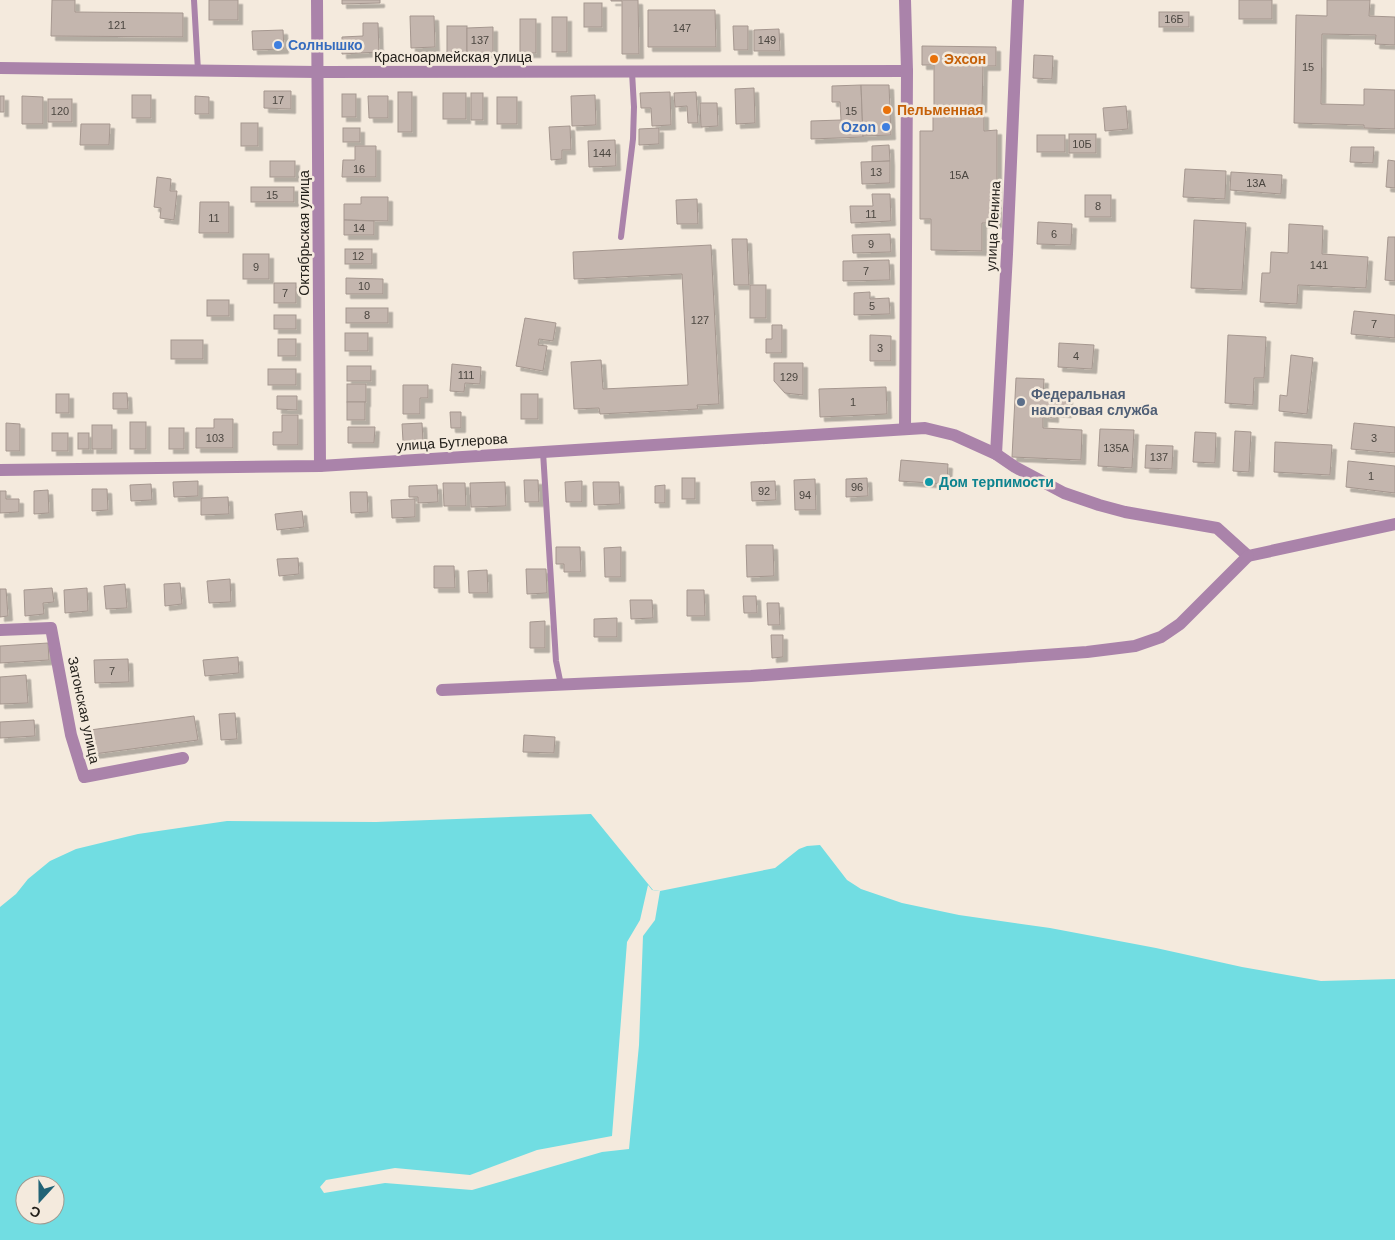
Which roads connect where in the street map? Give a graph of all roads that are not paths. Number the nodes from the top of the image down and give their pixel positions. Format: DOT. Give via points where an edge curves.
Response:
graph roads {
  1 [pos="194,0"];
  2 [pos="317,0"];
  3 [pos="905,0"];
  4 [pos="1018,0"];
  5 [pos="0,68"];
  6 [pos="907,71"];
  7 [pos="198,72"];
  8 [pos="318,72"];
  9 [pos="632,72"];
  10 [pos="622,237"];
  11 [pos="905,429"];
  12 [pos="543,452"];
  13 [pos="996,454"];
  14 [pos="320,466"];
  15 [pos="0,470"];
  16 [pos="1395,524"];
  17 [pos="1248,556"];
  18 [pos="0,630"];
  19 [pos="561,685"];
  20 [pos="442,690"];
  21 [pos="183,758"];
  1 -- 7 [label="lane"];
  2 -- 8 [label="street, Октябрьская улица"];
  3 -- 6 [label="street"];
  4 -- 13 [label="street, улица Ленина"];
  5 -- 7 [label="street, Красноармейская улица"];
  6 -- 9 [label="street, Красноармейская улица"];
  6 -- 11 [label="street"];
  7 -- 8 [label="street, Красноармейская улица"];
  8 -- 9 [label="street, Красноармейская улица"];
  8 -- 14 [label="street, Октябрьская улица"];
  9 -- 10 [label="lane" via="633,139"];
  11 -- 12 [label="street, улица Бутлерова"];
  11 -- 13 [label="street, улица Бутлерова" via="925,428 954,434"];
  12 -- 14 [label="street, улица Бутлерова"];
  12 -- 19 [label="lane" via="556,660"];
  13 -- 17 [label="street, улица Бутлерова" via="1064,493 1099,505 1217,528"];
  14 -- 15 [label="street, улица Бутлерова"];
  16 -- 17 [label="street"];
  17 -- 19 [label="street" via="1180,624 1161,637 1135,646 751,676"];
  18 -- 21 [label="street, Затонская улица" via="51,628 71,735 84,777"];
  19 -- 20 [label="street"];
}
